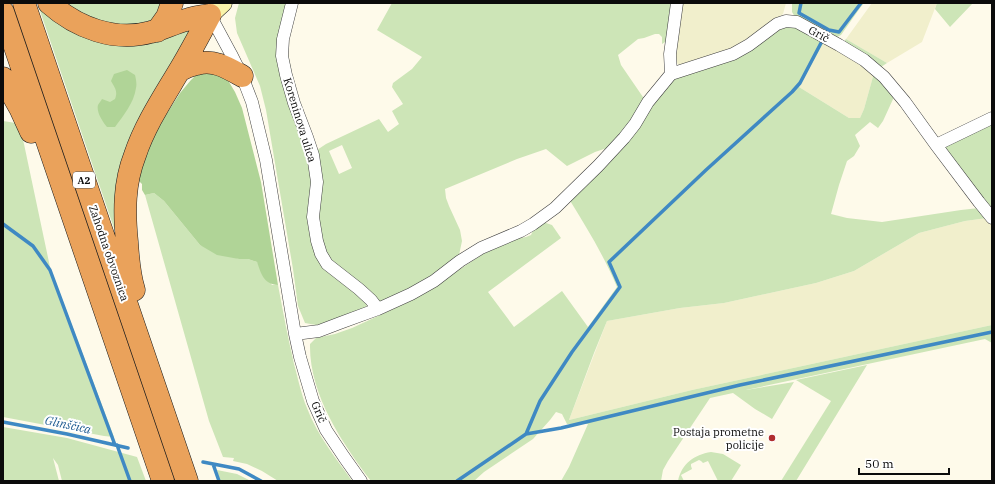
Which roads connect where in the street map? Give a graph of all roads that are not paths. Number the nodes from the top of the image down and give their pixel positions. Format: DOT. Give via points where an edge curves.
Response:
graph roads {
  1 [pos="24,3"];
  2 [pos="49,3"];
  3 [pos="172,3"];
  4 [pos="292,3"];
  5 [pos="677,3"];
  6 [pos="216,7"];
  7 [pos="3,12"];
  8 [pos="157,30"];
  9 [pos="180,70"];
  10 [pos="671,74"];
  11 [pos="242,76"];
  12 [pos="3,78"];
  13 [pos="992,118"];
  14 [pos="936,146"];
  15 [pos="992,218"];
  16 [pos="75,222"];
  17 [pos="378,309"];
  18 [pos="295,334"];
  19 [pos="145,358"];
  20 [pos="163,481"];
  21 [pos="187,481"];
  22 [pos="362,481"];
  1 -- 19 [label="highway, Zahodna obvoznica / A2"];
  2 -- 8 [label="highway" via="76,22 100,32 127,35"];
  3 -- 8 [label="highway" via="167,17"];
  4 -- 17 [label="street, Koreninova ulica" via="283,39 282,56 294,103 313,155 318,182 314,217 317,241 327,264 359,288"];
  5 -- 10 [label="street" via="670,54"];
  6 -- 8 [label="highway"];
  6 -- 9 [label="highway"];
  6 -- 11 [label="street, Grič" via="222,36"];
  7 -- 16 [label="highway, Zahodna obvoznica / A2"];
  9 -- 11 [label="highway" via="207,62 223,65"];
  9 -- 19 [label="highway" via="143,135 134,155 127,185 125,212 128,264 144,323"];
  10 -- 14 [label="street, Grič" via="733,54 777,24 786,21 797,22 864,60 884,77"];
  10 -- 17 [label="street" via="624,138 555,208 521,231 481,248 434,281"];
  11 -- 18 [label="street, Grič" via="252,102 266,160"];
  12 -- 16 [label="highway" via="28,126 55,196"];
  13 -- 14 [label="street"];
  14 -- 15 [label="street, Grič"];
  16 -- 20 [label="highway, Zahodna obvoznica / A2"];
  17 -- 18 [label="street" via="318,330"];
  18 -- 22 [label="street, Grič" via="313,401 326,430"];
  19 -- 21 [label="highway, Zahodna obvoznica / A2"];
}
